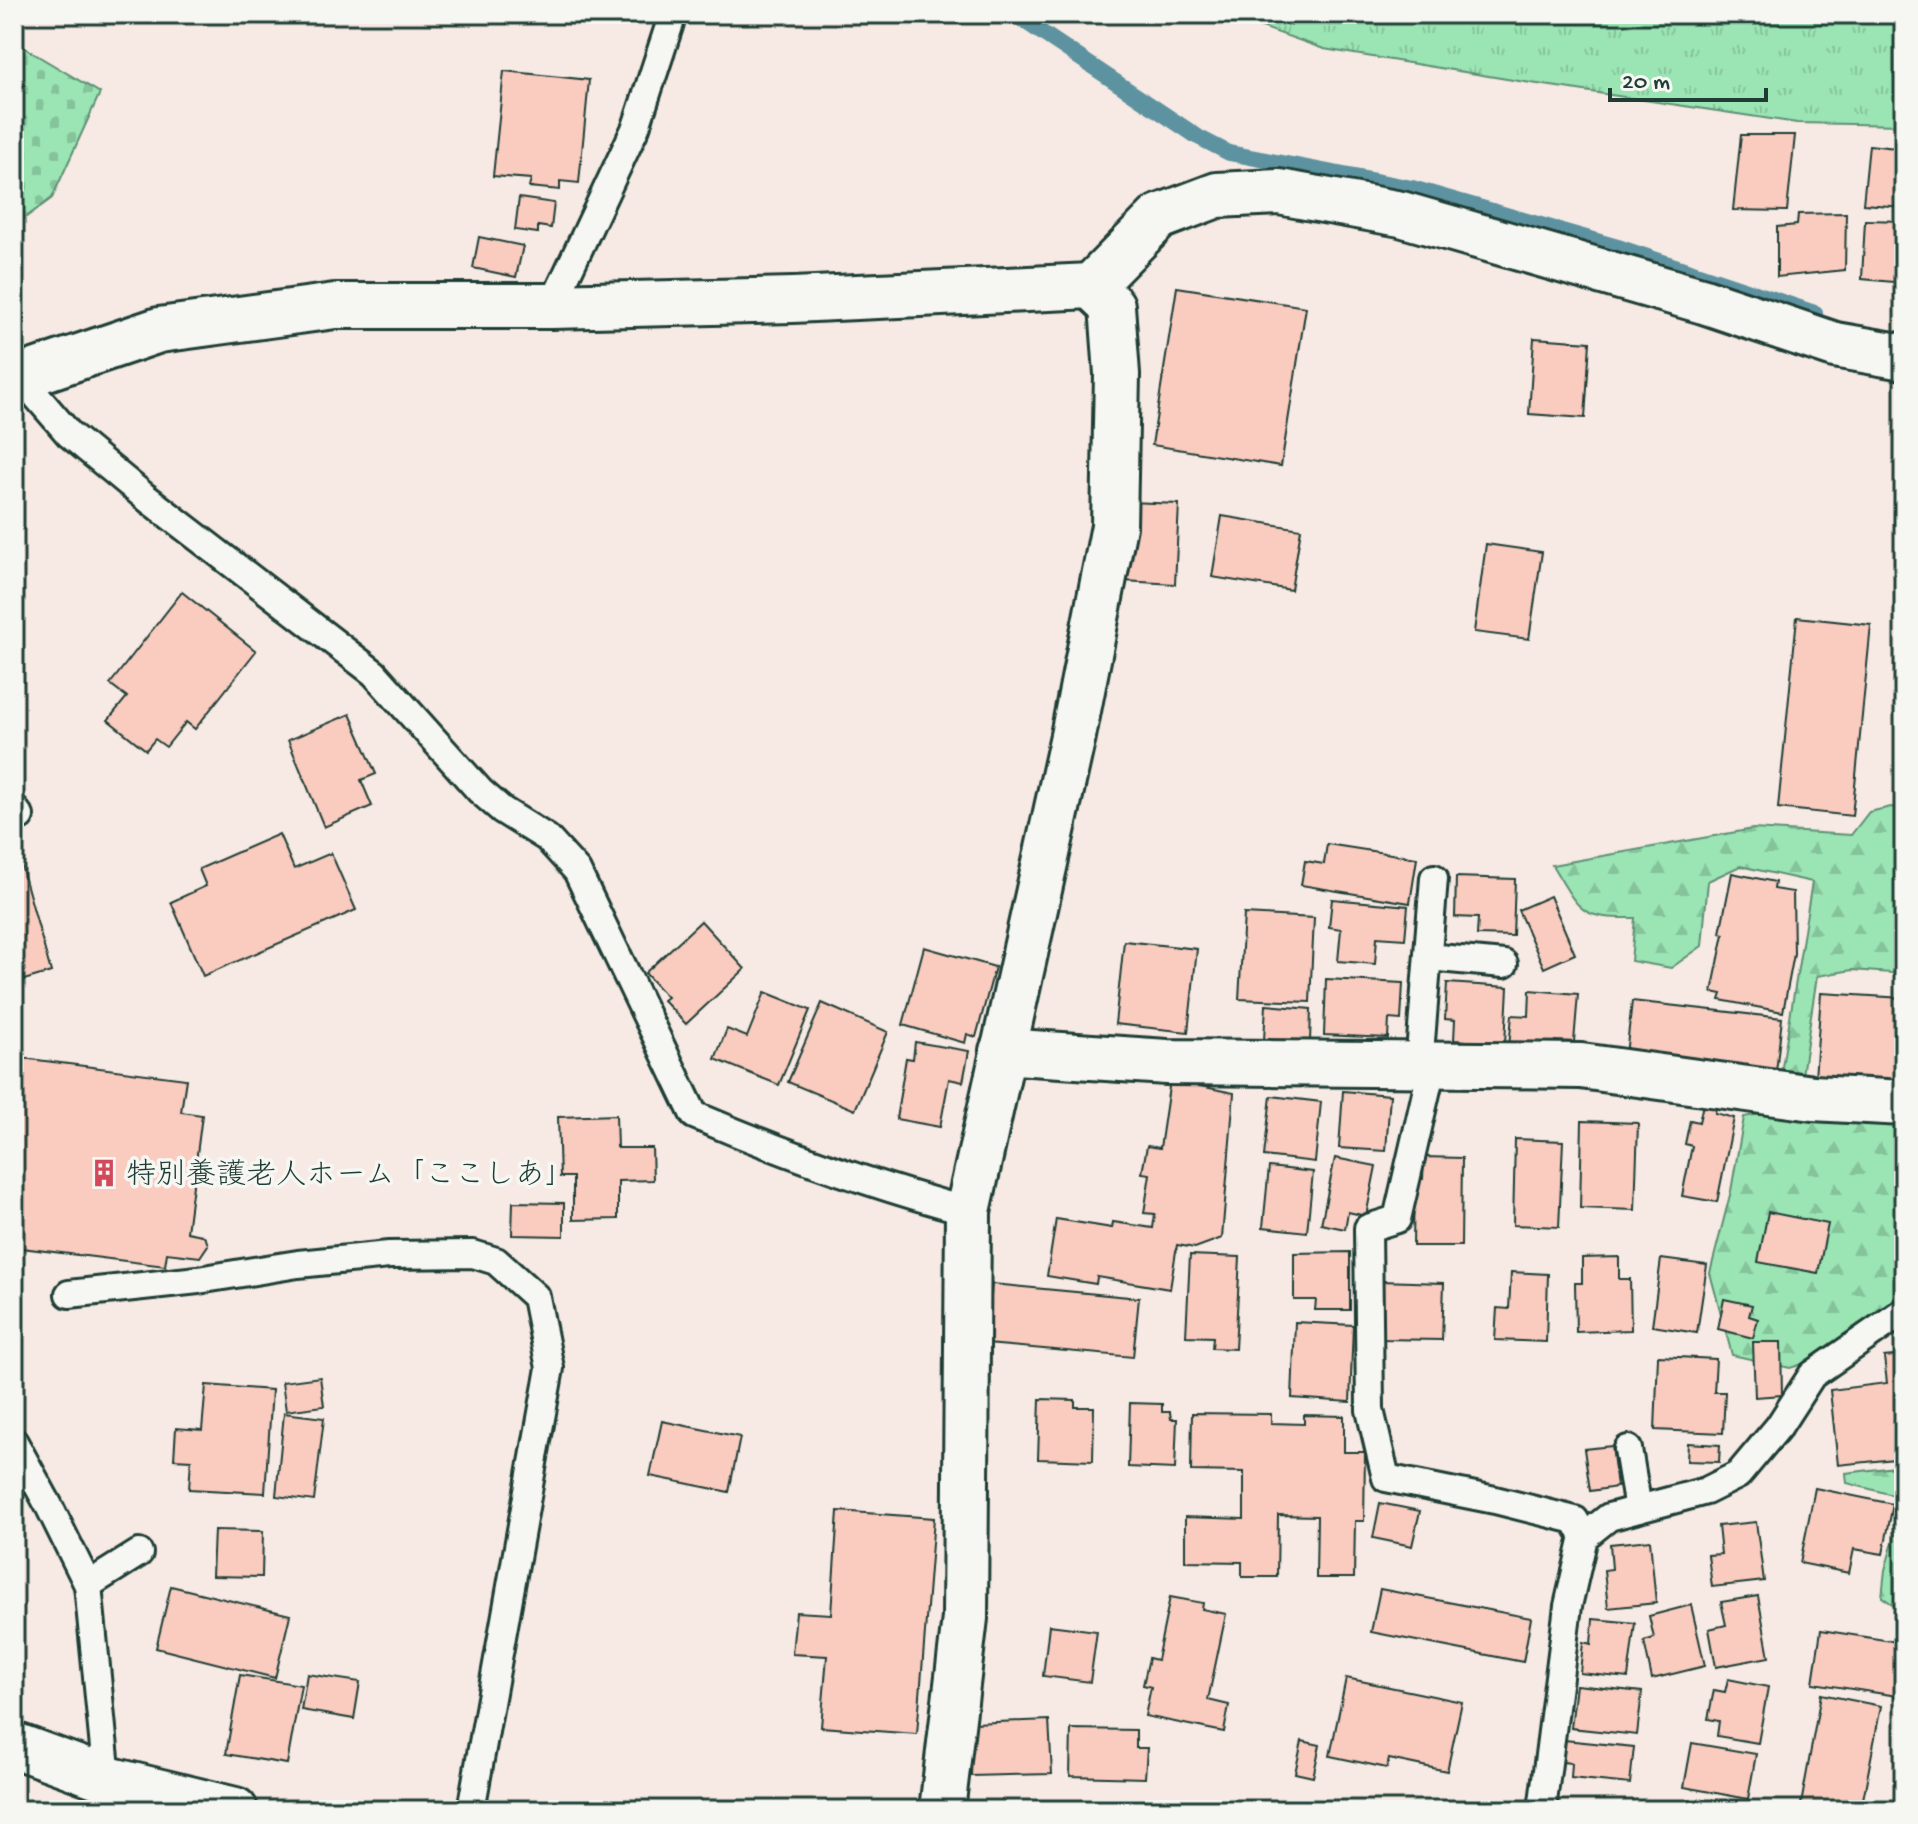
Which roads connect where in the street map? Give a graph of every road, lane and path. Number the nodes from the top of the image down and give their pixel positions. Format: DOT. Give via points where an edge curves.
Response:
graph roads {
  1 [pos="673,14"];
  2 [pos="1091,286"];
  3 [pos="552,306"];
  4 [pos="1904,357"];
  5 [pos="16,375"];
  6 [pos="1434,878"];
  7 [pos="1428,957"];
  8 [pos="1504,964"];
  9 [pos="1002,1051"];
  10 [pos="1426,1066"];
  11 [pos="1904,1103"];
  12 [pos="968,1211"];
  13 [pos="69,1294"];
  14 [pos="1904,1311"];
  15 [pos="14,1442"];
  16 [pos="1628,1449"];
  17 [pos="1638,1509"];
  18 [pos="1584,1537"];
  19 [pos="139,1553"];
  20 [pos="88,1585"];
  21 [pos="14,1745"];
  22 [pos="107,1779"];
  23 [pos="235,1810"];
  24 [pos="471,1810"];
  25 [pos="942,1810"];
  26 [pos="1542,1810"];
  1 -- 3 [label="lane" via="636,127"];
  2 -- 3 [label="street"];
  2 -- 4 [label="street" via="1159,217 1217,195 1279,192 1401,214 1704,301 1835,345"];
  2 -- 9 [label="street" via="1112,306 1117,374 1114,526"];
  3 -- 5 [label="street" via="335,306 159,330"];
  5 -- 12 [label="lane" via="69,434 374,673 480,791 547,838 577,871 694,1115 775,1150"];
  6 -- 7 [label="lane"];
  7 -- 8 [label="lane"];
  7 -- 10 [label="lane"];
  9 -- 10 [label="street" via="1167,1062"];
  9 -- 12 [label="street"];
  10 -- 11 [label="street" via="1581,1066 1813,1098"];
  10 -- 18 [label="lane" via="1397,1219 1368,1228 1370,1410 1386,1478 1575,1520"];
  12 -- 25 [label="street" via="965,1618"];
  13 -- 24 [label="lane" via="358,1258 473,1254 496,1261 536,1297 550,1368"];
  14 -- 17 [label="lane" via="1812,1375 1738,1475 1706,1491"];
  15 -- 20 [label="lane"];
  16 -- 17 [label="lane"];
  17 -- 18 [label="lane" via="1609,1517"];
  18 -- 26 [label="lane" via="1568,1606"];
  19 -- 20 [label="lane"];
  20 -- 22 [label="lane"];
  21 -- 22 [label="street"];
  22 -- 23 [label="street"];
}
